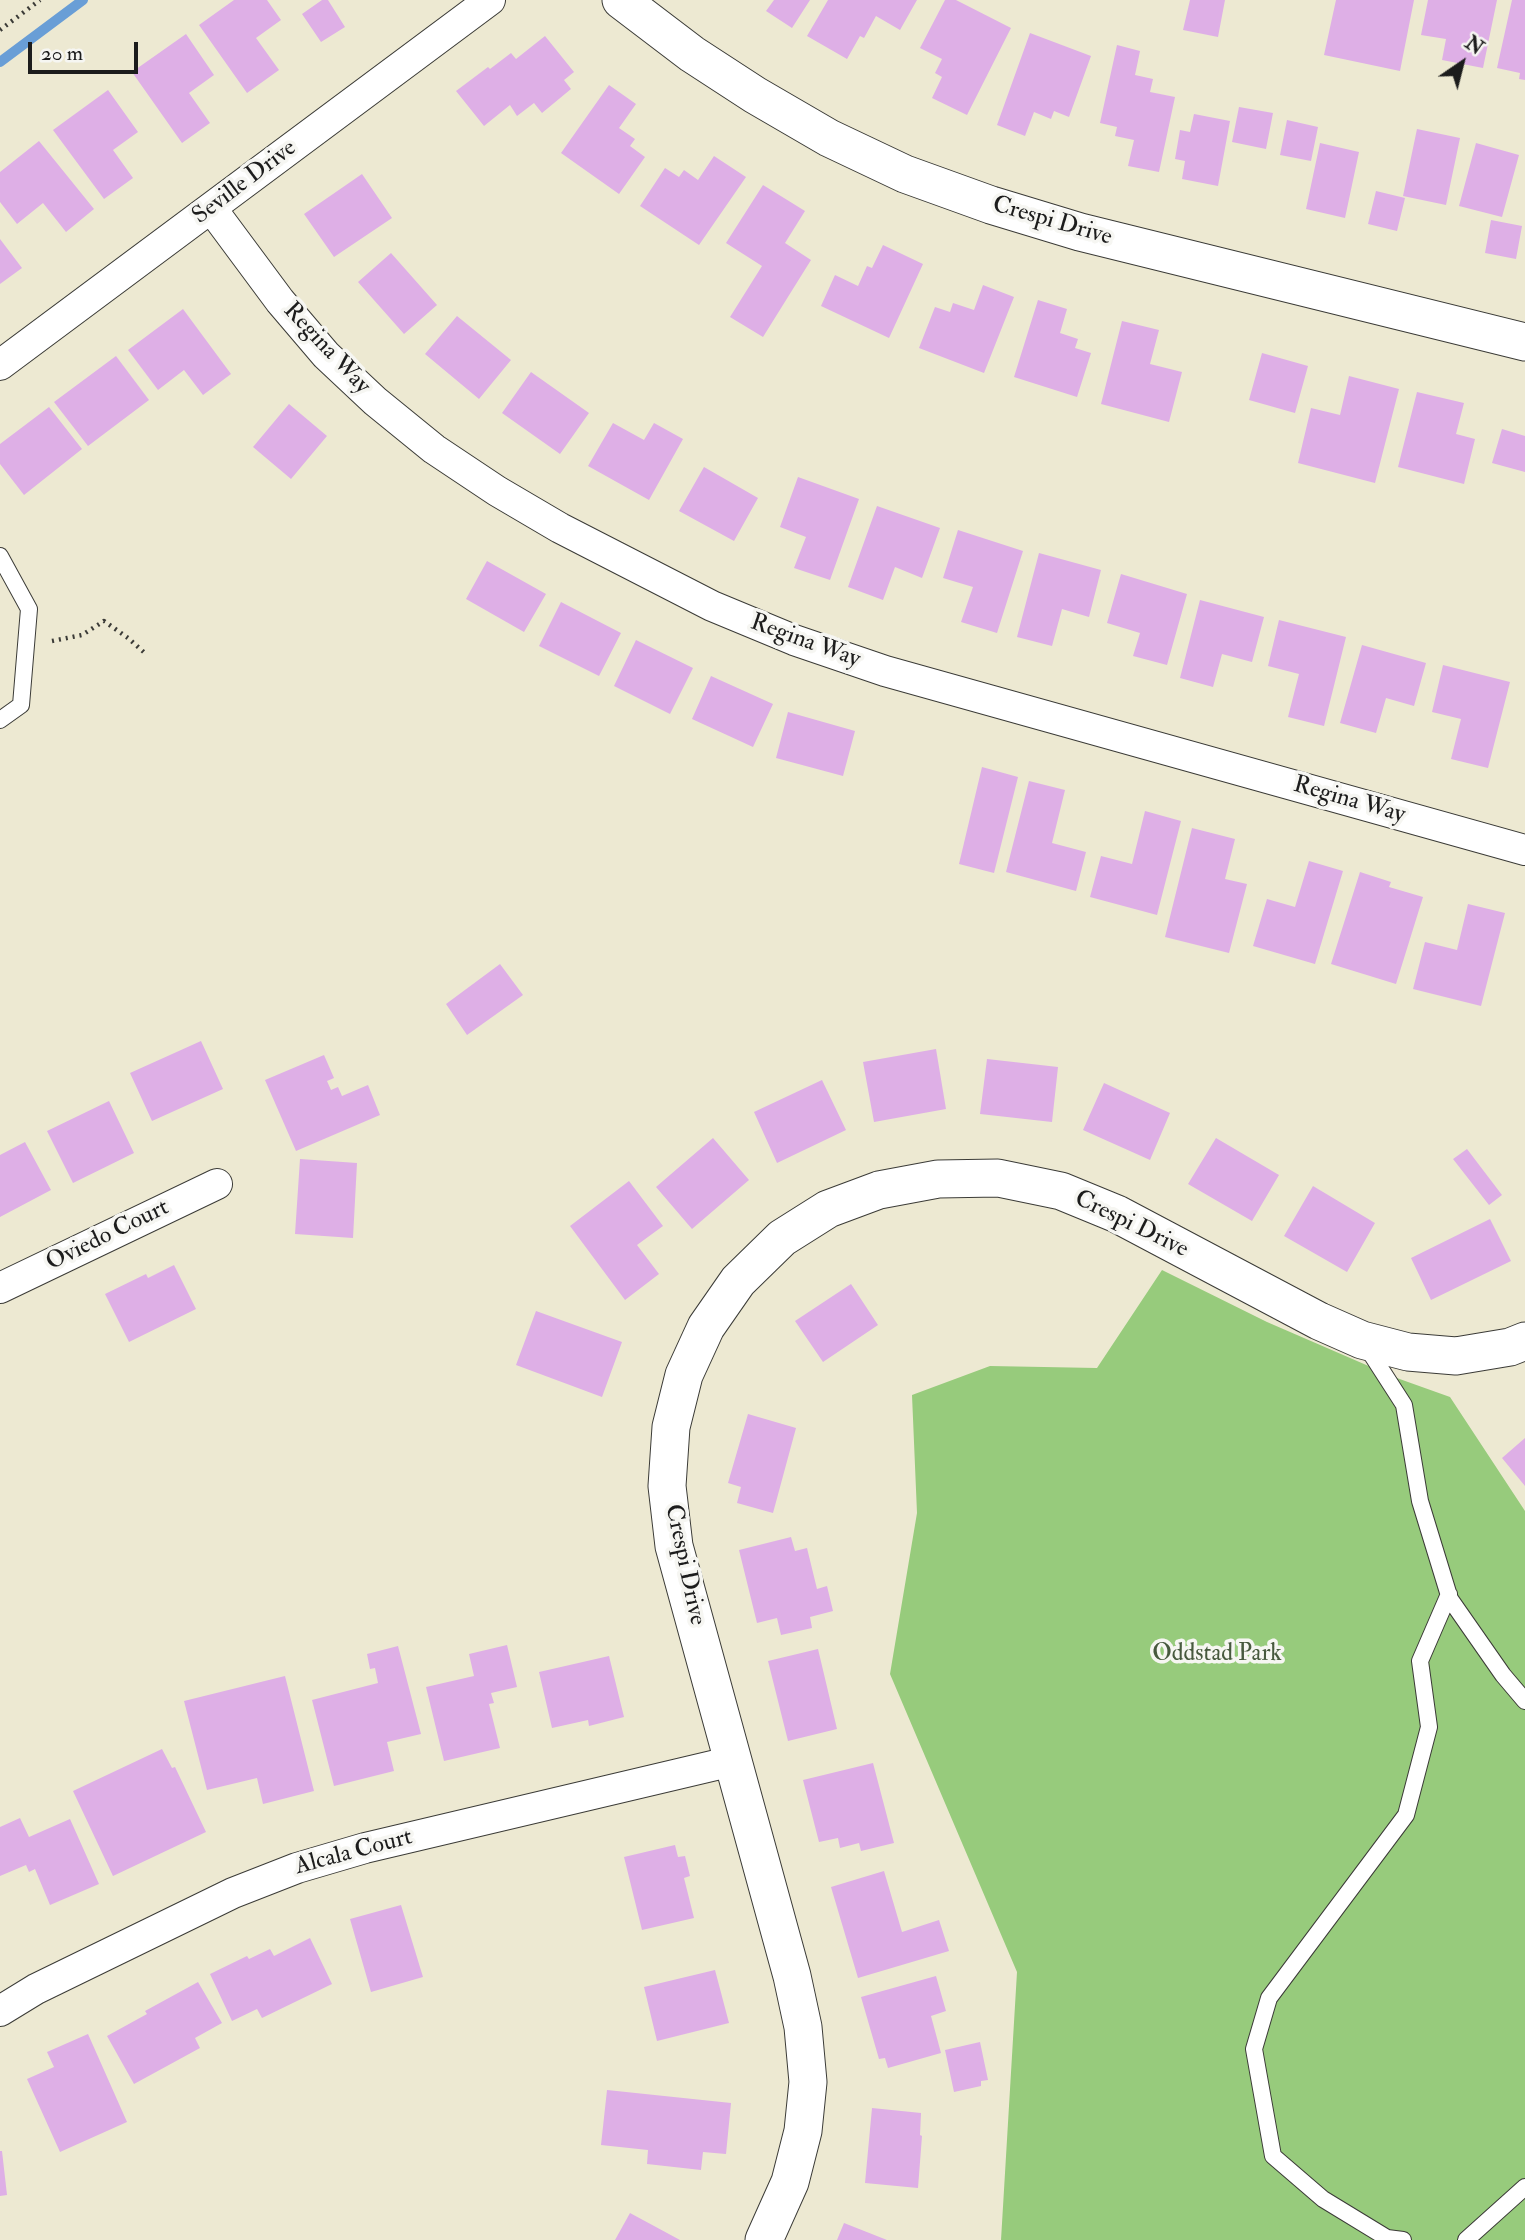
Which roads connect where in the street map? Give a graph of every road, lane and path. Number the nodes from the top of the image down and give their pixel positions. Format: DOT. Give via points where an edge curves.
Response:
graph roads {
  1 [pos="40,0"];
  2 [pos="490,0"];
  3 [pos="621,0"];
  4 [pos="0,30"];
  5 [pos="211,208"];
  6 [pos="1525,342"];
  7 [pos="0,366"];
  8 [pos="0,556"];
  9 [pos="27,638"];
  10 [pos="147,655"];
  11 [pos="0,720"];
  12 [pos="1525,850"];
  13 [pos="217,1184"];
  14 [pos="0,1288"];
  15 [pos="1362,1340"];
  16 [pos="1525,1341"];
  17 [pos="1449,1594"];
  18 [pos="1525,1701"];
  19 [pos="733,1761"];
  20 [pos="0,2011"];
  21 [pos="1525,2187"];
  22 [pos="764,2240"];
  23 [pos="1403,2240"];
  24 [pos="1465,2240"];
  1 -- 4 [label="path"];
  2 -- 5 [label="street, Seville Drive"];
  3 -- 6 [label="street, Crespi Drive" via="755,95 829,138 905,174 1080,232"];
  5 -- 7 [label="street, Seville Drive"];
  5 -- 12 [label="street, Regina Way" via="326,355 434,449 560,528 712,606 886,671"];
  8 -- 9 [label="lane" via="29,609"];
  9 -- 10 [label="path" via="53,641 82,635 104,621"];
  9 -- 11 [label="lane" via="21,705"];
  13 -- 14 [label="street, Oviedo Court"];
  15 -- 16 [label="street, Crespi Drive" via="1408,1352 1456,1356"];
  15 -- 17 [label="lane" via="1404,1405 1420,1501"];
  15 -- 19 [label="street, Crespi Drive" via="1117,1214 1060,1192 998,1178 938,1179 879,1190 828,1209 782,1238 738,1280 705,1327 684,1375 671,1427 667,1486 674,1546"];
  17 -- 18 [label="lane"];
  17 -- 23 [label="lane" via="1420,1661 1429,1727 1406,1815 1269,1998 1254,2049 1273,2156 1323,2199 1387,2238"];
  19 -- 20 [label="street, Alcala Court" via="297,1868 221,1899"];
  19 -- 22 [label="street, Crespi Drive" via="792,1976 808,2082 803,2131 790,2182"];
  21 -- 24 [label="lane"];
}
